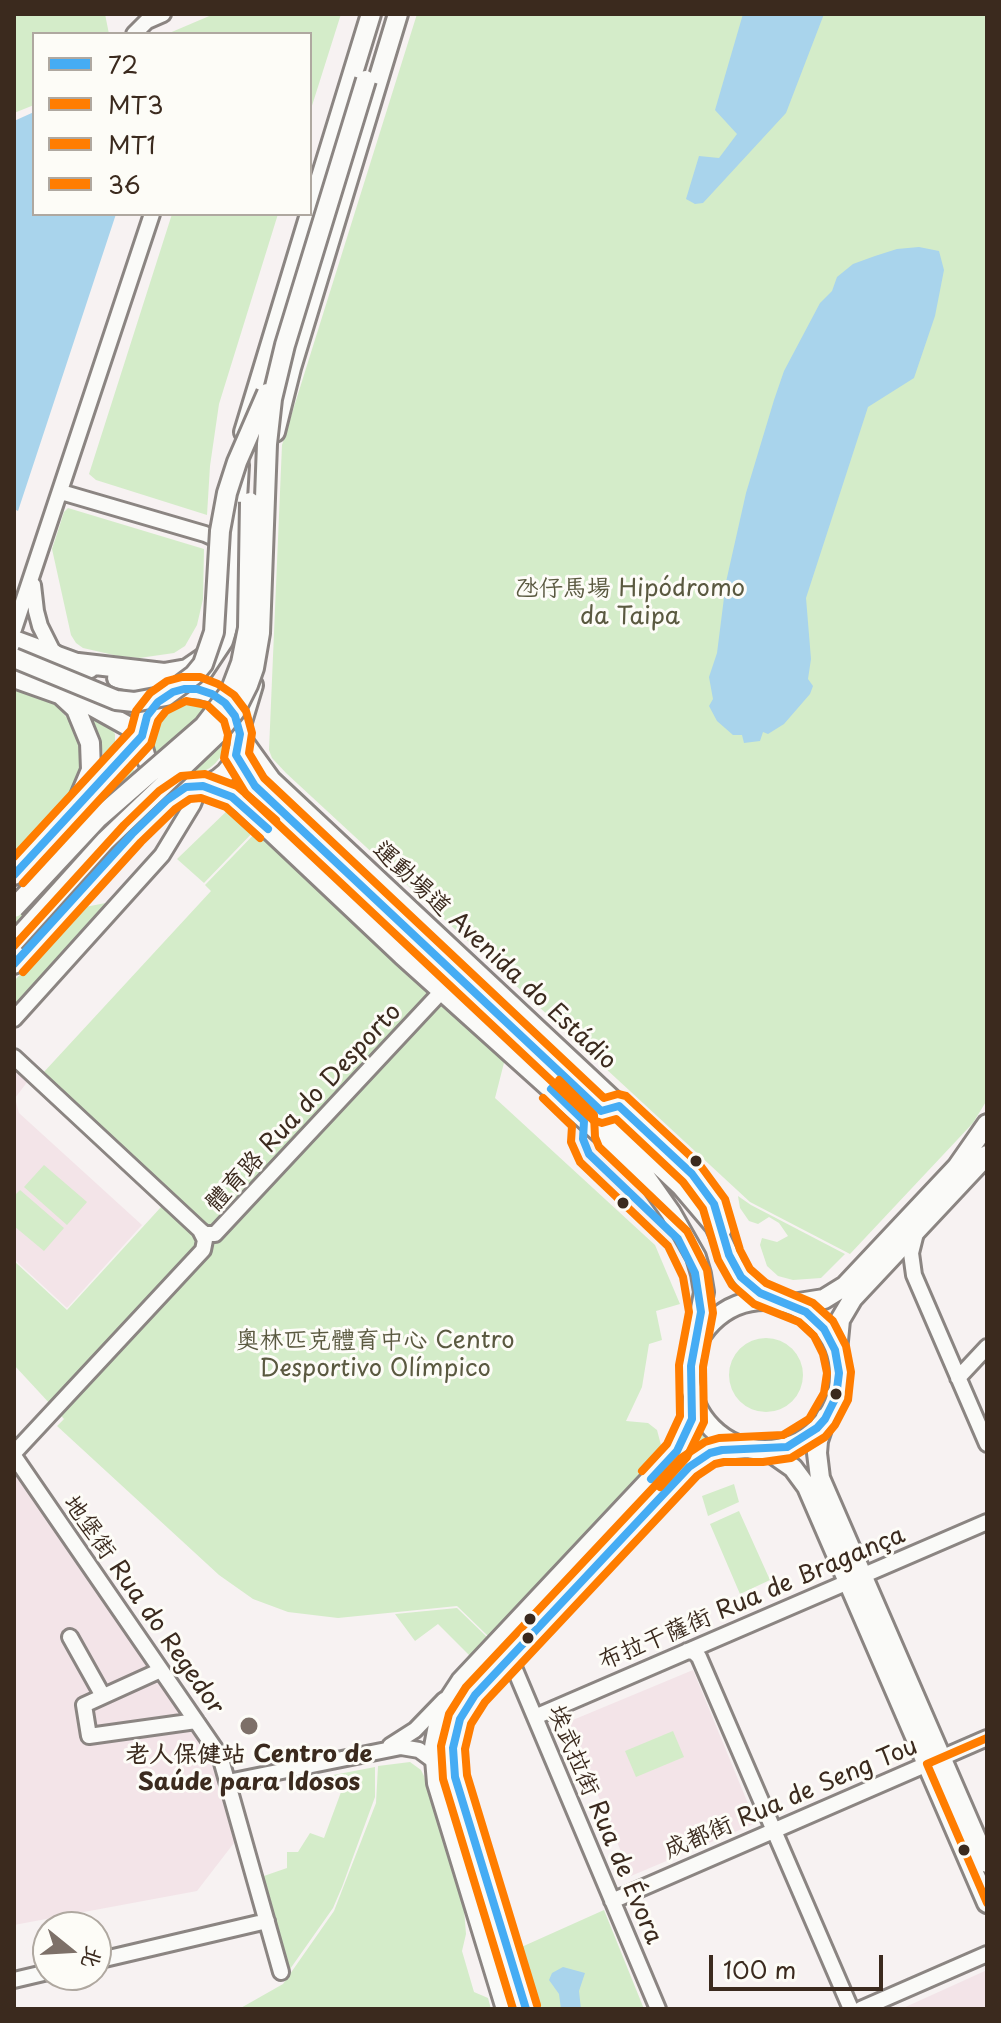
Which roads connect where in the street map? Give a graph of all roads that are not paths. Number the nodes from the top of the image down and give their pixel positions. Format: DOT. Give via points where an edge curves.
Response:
graph roads {
  1 [pos="163,14"];
  2 [pos="371,14"];
  3 [pos="386,14"];
  4 [pos="398,14"];
  5 [pos="136,32"];
  6 [pos="312,206"];
  7 [pos="151,216"];
  8 [pos="309,216"];
  9 [pos="285,345"];
  10 [pos="264,360"];
  11 [pos="61,492"];
  12 [pos="235,571"];
  13 [pos="33,576"];
  14 [pos="233,600"];
  15 [pos="14,629"];
  16 [pos="14,640"];
  17 [pos="58,655"];
  18 [pos="14,658"];
  19 [pos="78,663"];
  20 [pos="101,672"];
  21 [pos="14,678"];
  22 [pos="180,691"];
  23 [pos="57,692"];
  24 [pos="90,705"];
  25 [pos="142,735"];
  26 [pos="238,741"];
  27 [pos="195,787"];
  28 [pos="68,814"];
  29 [pos="14,875"];
  30 [pos="14,908"];
  31 [pos="14,942"];
  32 [pos="14,964"];
  33 [pos="452,971"];
  34 [pos="442,991"];
  35 [pos="14,1019"];
  36 [pos="14,1057"];
  37 [pos="610,1108"];
  38 [pos="987,1124"];
  39 [pos="987,1155"];
  40 [pos="923,1223"];
  41 [pos="200,1230"];
  42 [pos="874,1274"];
  43 [pos="917,1282"];
  44 [pos="786,1303"];
  45 [pos="987,1347"];
  46 [pos="693,1354"];
  47 [pos="837,1357"];
  48 [pos="958,1378"];
  49 [pos="693,1394"];
  50 [pos="826,1417"];
  51 [pos="987,1444"];
  52 [pos="754,1449"];
  53 [pos="16,1459"];
  54 [pos="987,1522"];
  55 [pos="855,1578"];
  56 [pos="70,1637"];
  57 [pos="696,1651"];
  58 [pos="510,1658"];
  59 [pos="161,1670"];
  60 [pos="461,1681"];
  61 [pos="103,1696"];
  62 [pos="535,1717"];
  63 [pos="196,1721"];
  64 [pos="987,1738"];
  65 [pos="367,1754"];
  66 [pos="434,1761"];
  67 [pos="934,1761"];
  68 [pos="228,1782"];
  69 [pos="774,1831"];
  70 [pos="987,1863"];
  71 [pos="612,1901"];
  72 [pos="987,1903"];
  73 [pos="267,1921"];
  74 [pos="494,1938"];
  75 [pos="987,1954"];
  76 [pos="112,1957"];
  77 [pos="511,1960"];
  78 [pos="493,1966"];
  79 [pos="281,1972"];
  80 [pos="506,2009"];
  81 [pos="526,2009"];
  82 [pos="658,2009"];
  83 [pos="851,2009"];
  84 [pos="861,2009"];
  1 -- 5 [label="street"];
  2 -- 6 [label="main road"];
  3 -- 9 [label="main road, bridge"];
  4 -- 26 [label="main road" via="276,427 261,651"];
  7 -- 11 [label="street"];
  8 -- 10 [label="main road"];
  9 -- 18 [label="main road, bridge" via="227,493 214,632 194,675 166,696 134,702 116,700"];
  9 -- 31 [label="main road, bridge" via="269,418 259,643 242,699 217,734 105,841"];
  10 -- 12 [label="main road" via="242,440"];
  10 -- 30 [label="main road, bridge" via="249,446 248,628 230,692 187,743 97,819"];
  11 -- 12 [label="street" via="205,534 225,548"];
  11 -- 13 [label="street"];
  12 -- 14 [label="main road"];
  13 -- 15 [label="street"];
  13 -- 17 [label="street" via="40,626"];
  14 -- 19 [label="main road" via="216,644 187,669 145,672"];
  14 -- 22 [label="main road" via="216,655"];
  16 -- 17 [label="main road"];
  17 -- 19 [label="main road"];
  19 -- 20 [label="main road"];
  20 -- 22 [label="main road"];
  20 -- 24 [label="main road" via="110,681 111,694 105,703"];
  21 -- 23 [label="main road"];
  22 -- 25 [label="main road" via="152,709"];
  22 -- 26 [label="main road" via="204,691 225,703 235,716"];
  23 -- 24 [label="main road"];
  23 -- 28 [label="main road" via="76,709 92,757 87,784"];
  24 -- 25 [label="main road"];
  25 -- 27 [label="main road" via="155,771 170,782"];
  25 -- 28 [label="main road"];
  26 -- 27 [label="main road" via="224,775"];
  26 -- 33 [label="main road, 運動場道 Avenida do Estádio" via="255,786"];
  26 -- 37 [label="main road, 運動場道 Avenida do Estádio" via="271,780"];
  27 -- 32 [label="main road" via="149,816"];
  27 -- 34 [label="main road" via="242,804"];
  27 -- 35 [label="street" via="193,804 162,855"];
  28 -- 29 [label="main road"];
  33 -- 34 [label="main road" via="453,980"];
  33 -- 37 [label="main road, 運動場道 Avenida do Estádio"];
  34 -- 41 [label="street, 體育路 Rua do Desporto" via="220,1231"];
  34 -- 46 [label="main road" via="651,1183 701,1274 704,1292"];
  36 -- 41 [label="street"];
  37 -- 44 [label="main road, 運動場道 Avenida do Estádio" via="715,1226 741,1277 760,1293"];
  38 -- 44 [label="main road" via="957,1167 845,1286 824,1299"];
  39 -- 40 [label="main road"];
  40 -- 42 [label="main road"];
  40 -- 43 [label="street" via="911,1249"];
  41 -- 53 [label="street, 體育路 Rua do Desporto" via="203,1250"];
  42 -- 43 [label="street" via="899,1268"];
  42 -- 47 [label="main road" via="840,1320"];
  43 -- 48 [label="street"];
  44 -- 46 [label="main road" via="758,1301 734,1307 713,1322"];
  44 -- 47 [label="main road" via="824,1329"];
  45 -- 48 [label="street"];
  46 -- 49 [label="main road"];
  47 -- 50 [label="main road" via="839,1385"];
  48 -- 51 [label="street"];
  49 -- 52 [label="main road" via="709,1425 729,1441"];
  49 -- 60 [label="main road" via="692,1419 677,1451"];
  50 -- 52 [label="main road" via="787,1447"];
  50 -- 55 [label="main road" via="817,1466"];
  52 -- 55 [label="main road" via="783,1460 801,1477"];
  52 -- 58 [label="main road" via="710,1453 689,1467"];
  53 -- 59 [label="street, 地堡街 Rua do Regedor"];
  54 -- 55 [label="street, 布拉干薩街 Rua de Bragança"];
  55 -- 57 [label="street, 布拉干薩街 Rua de Bragança"];
  55 -- 67 [label="main road"];
  56 -- 61 [label="street"];
  57 -- 62 [label="street, 布拉干薩街 Rua de Bragança"];
  57 -- 69 [label="street"];
  58 -- 62 [label="street, 埃武拉街 Rua de Évora"];
  58 -- 74 [label="main road" via="463,1712 453,1755"];
  59 -- 61 [label="street"];
  59 -- 63 [label="street, 地堡街 Rua do Regedor"];
  60 -- 65 [label="street" via="408,1735"];
  60 -- 66 [label="main road" via="439,1720"];
  61 -- 63 [label="street" via="84,1705 89,1736"];
  62 -- 71 [label="street, 埃武拉街 Rua de Évora"];
  63 -- 68 [label="street, 地堡街 Rua do Regedor" via="220,1756"];
  64 -- 67 [label="street, 成都街 Rua de Seng Tou"];
  65 -- 66 [label="street" via="407,1747"];
  65 -- 68 [label="street"];
  66 -- 74 [label="main road" via="437,1783"];
  67 -- 69 [label="street, 成都街 Rua de Seng Tou"];
  67 -- 70 [label="main road"];
  67 -- 72 [label="main road"];
  68 -- 73 [label="street, 地堡街 Rua do Regedor"];
  69 -- 71 [label="street, 成都街 Rua de Seng Tou"];
  69 -- 83 [label="street"];
  71 -- 82 [label="street, 埃武拉街 Rua de Évora"];
  73 -- 76 [label="street"];
  73 -- 79 [label="street, 地堡街 Rua do Regedor"];
  74 -- 77 [label="main road"];
  74 -- 78 [label="main road"];
  75 -- 84 [label="street"];
  77 -- 78 [label="main road"];
  77 -- 81 [label="main road"];
  78 -- 80 [label="main road"];
}
